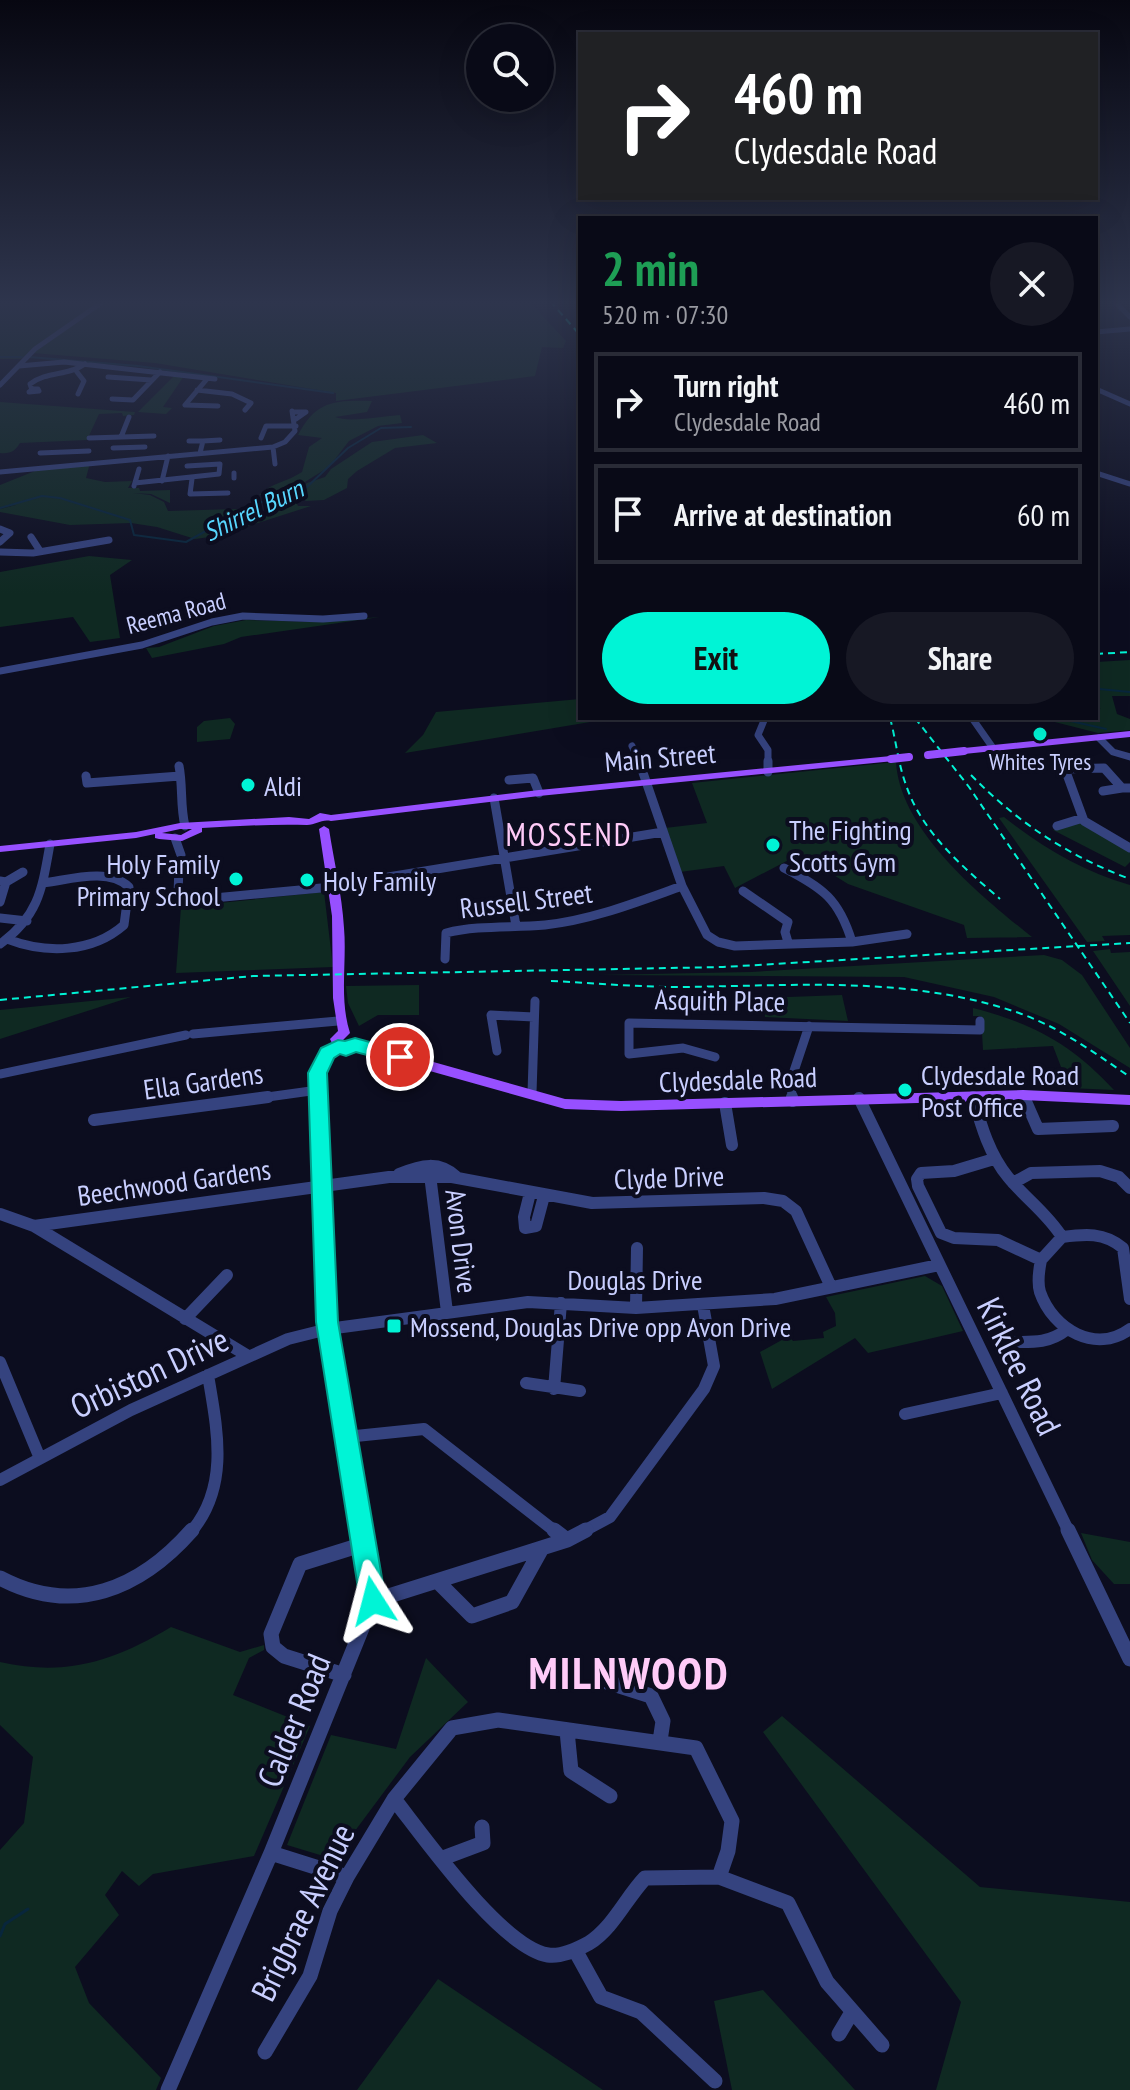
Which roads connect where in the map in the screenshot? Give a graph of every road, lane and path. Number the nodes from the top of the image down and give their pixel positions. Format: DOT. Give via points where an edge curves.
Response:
graph roads {
  1 [pos="112,399"];
  2 [pos="134,399"];
  3 [pos="190,399"];
  4 [pos="246,399"];
  5 [pos="218,406"];
  6 [pos="245,410"];
  7 [pos="129,417"];
  8 [pos="121,437"];
  9 [pos="261,438"];
  10 [pos="220,440"];
  11 [pos="189,441"];
  12 [pos="203,441"];
  13 [pos="145,447"];
  14 [pos="273,447"];
  15 [pos="113,448"];
  16 [pos="89,451"];
  17 [pos="40,453"];
  18 [pos="200,453"];
  19 [pos="168,456"];
  20 [pos="143,457"];
  21 [pos="88,464"];
  22 [pos="275,464"];
  23 [pos="187,466"];
  24 [pos="139,469"];
  25 [pos="0,472"];
  26 [pos="1098,474"];
  27 [pos="234,476"];
  28 [pos="219,477"];
  29 [pos="192,479"];
  30 [pos="162,481"];
  31 [pos="1130,484"];
  32 [pos="228,493"];
  33 [pos="0,529"];
  34 [pos="31,537"];
  35 [pos="109,540"];
  36 [pos="0,542"];
  37 [pos="40,551"];
  38 [pos="0,552"];
  39 [pos="364,616"];
  40 [pos="0,671"];
  41 [pos="764,720"];
  42 [pos="973,720"];
  43 [pos="1130,734"];
  44 [pos="1099,738"];
  45 [pos="632,746"];
  46 [pos="993,748"];
  47 [pos="1130,757"];
  48 [pos="768,772"];
  49 [pos="86,776"];
  50 [pos="509,780"];
  51 [pos="648,782"];
  52 [pos="1126,788"];
  53 [pos="1103,791"];
  54 [pos="539,793"];
  55 [pos="494,798"];
  56 [pos="331,818"];
  57 [pos="1083,818"];
  58 [pos="311,822"];
  59 [pos="1057,826"];
  60 [pos="324,829"];
  61 [pos="180,832"];
  62 [pos="663,832"];
  63 [pos="50,844"];
  64 [pos="1130,848"];
  65 [pos="0,849"];
  66 [pos="181,852"];
  67 [pos="505,860"];
  68 [pos="179,866"];
  69 [pos="784,868"];
  70 [pos="23,872"];
  71 [pos="797,875"];
  72 [pos="376,879"];
  73 [pos="3,882"];
  74 [pos="787,882"];
  75 [pos="43,883"];
  76 [pos="682,886"];
  77 [pos="332,887"];
  78 [pos="743,891"];
  79 [pos="768,895"];
  80 [pos="0,902"];
  81 [pos="758,902"];
  82 [pos="0,918"];
  83 [pos="27,921"];
  84 [pos="516,926"];
  85 [pos="907,934"];
  86 [pos="4,941"];
  87 [pos="788,942"];
  88 [pos="852,942"];
  89 [pos="445,959"];
  90 [pos="535,1001"];
  91 [pos="630,1010"];
  92 [pos="534,1017"];
  93 [pos="980,1021"];
  94 [pos="629,1023"];
  95 [pos="809,1026"];
  96 [pos="341,1027"];
  97 [pos="355,1045"];
  98 [pos="338,1047"];
  99 [pos="497,1051"];
  100 [pos="715,1057"];
  101 [pos="0,1074"];
  102 [pos="318,1090"];
  103 [pos="532,1093"];
  104 [pos="1023,1095"];
  105 [pos="973,1096"];
  106 [pos="859,1098"];
  107 [pos="1130,1100"];
  108 [pos="793,1101"];
  109 [pos="725,1103"];
  110 [pos="94,1120"];
  111 [pos="1113,1126"];
  112 [pos="732,1145"];
  113 [pos="994,1159"];
  114 [pos="430,1175"];
  115 [pos="389,1177"];
  116 [pos="458,1178"];
  117 [pos="1013,1183"];
  118 [pos="321,1186"];
  119 [pos="1130,1188"];
  120 [pos="530,1193"];
  121 [pos="544,1196"];
  122 [pos="0,1214"];
  123 [pos="34,1226"];
  124 [pos="1062,1237"];
  125 [pos="1126,1247"];
  126 [pos="637,1248"];
  127 [pos="1041,1260"];
  128 [pos="939,1265"];
  129 [pos="227,1275"];
  130 [pos="831,1287"];
  131 [pos="1130,1299"];
  132 [pos="561,1303"];
  133 [pos="703,1305"];
  134 [pos="636,1308"];
  135 [pos="447,1312"];
  136 [pos="185,1319"];
  137 [pos="328,1329"];
  138 [pos="1130,1329"];
  139 [pos="1066,1330"];
  140 [pos="998,1343"];
  141 [pos="248,1356"];
  142 [pos="0,1362"];
  143 [pos="208,1375"];
  144 [pos="526,1383"];
  145 [pos="554,1389"];
  146 [pos="580,1391"];
  147 [pos="1002,1393"];
  148 [pos="905,1414"];
  149 [pos="346,1437"];
  150 [pos="39,1456"];
  151 [pos="0,1480"];
  152 [pos="567,1540"];
  153 [pos="364,1544"];
  154 [pos="542,1548"];
  155 [pos="0,1578"];
  156 [pos="437,1581"];
  157 [pos="373,1601"];
  158 [pos="1130,1659"];
  159 [pos="344,1675"];
  160 [pos="604,1681"];
  161 [pos="567,1731"];
  162 [pos="660,1741"];
  163 [pos="610,1796"];
  164 [pos="394,1799"];
  165 [pos="488,1838"];
  166 [pos="271,1853"];
  167 [pos="443,1858"];
  168 [pos="347,1877"];
  169 [pos="719,1877"];
  170 [pos="575,1950"];
  171 [pos="852,2012"];
  172 [pos="839,2034"];
  173 [pos="882,2045"];
  174 [pos="265,2052"];
  175 [pos="715,2081"];
  176 [pos="168,2090"];
  1 -- 2 [label="street"];
  3 -- 5 [label="street" via="185,405"];
  4 -- 6 [label="street" via="251,403"];
  7 -- 8 [label="street"];
  8 -- 13 [label="street" via="151,436"];
  8 -- 16 [label="street" via="92,438"];
  9 -- 14 [label="street" via="266,423 294,417 292,436"];
  10 -- 12 [label="street"];
  11 -- 12 [label="street"];
  12 -- 18 [label="street"];
  13 -- 15 [label="street"];
  13 -- 20 [label="street"];
  14 -- 18 [label="street"];
  14 -- 22 [label="street"];
  16 -- 17 [label="street"];
  16 -- 21 [label="street"];
  18 -- 19 [label="street"];
  19 -- 20 [label="street"];
  19 -- 30 [label="street"];
  20 -- 21 [label="street"];
  21 -- 25 [label="street"];
  23 -- 28 [label="street" via="220,464"];
  24 -- 30 [label="street" via="134,485"];
  26 -- 31 [label="street"];
  27 -- 28 [label="street"];
  28 -- 29 [label="street"];
  29 -- 30 [label="street"];
  29 -- 32 [label="street" via="190,494"];
  33 -- 36 [label="street" via="10,533"];
  34 -- 37 [label="street"];
  35 -- 37 [label="street"];
  37 -- 38 [label="street"];
  39 -- 40 [label="street, Reema Road" via="243,616 142,645"];
  41 -- 48 [label="street" via="758,735 768,750"];
  42 -- 46 [label="street"];
  43 -- 44 [label="main road, Main Street"];
  44 -- 46 [label="main road, Main Street"];
  44 -- 47 [label="street" via="1113,752"];
  45 -- 51 [label="street"];
  46 -- 48 [label="main road, Main Street, bridge"];
  48 -- 51 [label="main road, Main Street"];
  49 -- 61 [label="street" via="87,783 102,783 180,771"];
  50 -- 54 [label="street" via="533,778"];
  51 -- 54 [label="main road, Main Street"];
  51 -- 62 [label="street"];
  52 -- 53 [label="street"];
  52 -- 57 [label="street" via="1104,768 1065,769"];
  54 -- 55 [label="main road, Main Street"];
  55 -- 56 [label="main road, Main Street"];
  55 -- 67 [label="street"];
  56 -- 58 [label="main road, Main Street" via="320,816"];
  56 -- 60 [label="main road" via="332,825"];
  57 -- 59 [label="street"];
  57 -- 64 [label="street"];
  58 -- 60 [label="main road"];
  58 -- 61 [label="main road"];
  60 -- 77 [label="main road"];
  61 -- 63 [label="main road"];
  61 -- 66 [label="street"];
  62 -- 67 [label="street"];
  62 -- 76 [label="street"];
  63 -- 65 [label="main road"];
  63 -- 75 [label="street"];
  67 -- 72 [label="street"];
  67 -- 84 [label="street"];
  68 -- 77 [label="street" via="182,901"];
  69 -- 71 [label="street"];
  70 -- 73 [label="street"];
  71 -- 74 [label="street"];
  71 -- 88 [label="street" via="838,902"];
  73 -- 80 [label="street"];
  75 -- 83 [label="street" via="39,905"];
  75 -- 86 [label="street" via="122,878 129,887 124,925 108,938 84,945 31,949"];
  76 -- 84 [label="street, Russell Street" via="591,918"];
  76 -- 87 [label="street" via="707,935 718,942"];
  77 -- 96 [label="main road" via="339,925"];
  78 -- 81 [label="street"];
  79 -- 81 [label="street"];
  81 -- 87 [label="street" via="788,922"];
  82 -- 83 [label="street"];
  83 -- 86 [label="street"];
  84 -- 89 [label="street, Russell Street" via="464,927 446,933"];
  85 -- 88 [label="street"];
  87 -- 88 [label="street"];
  90 -- 92 [label="street"];
  91 -- 94 [label="street, Asquith Place"];
  92 -- 99 [label="street" via="491,1015"];
  92 -- 103 [label="street"];
  93 -- 95 [label="street, Asquith Place" via="980,1030"];
  94 -- 95 [label="street, Asquith Place"];
  94 -- 100 [label="street, Asquith Place" via="628,1059 688,1048 703,1058"];
  95 -- 108 [label="street" via="790,1083"];
  96 -- 97 [label="main road" via="355,1036"];
  96 -- 98 [label="main road"];
  96 -- 101 [label="street" via="189,1035"];
  97 -- 98 [label="main road, Clydesdale Road"];
  97 -- 103 [label="main road, Clydesdale Road"];
  98 -- 102 [label="street" via="321,1064"];
  102 -- 110 [label="street, Ella Gardens"];
  102 -- 118 [label="street"];
  103 -- 109 [label="main road, Clydesdale Road" via="598,1107"];
  104 -- 105 [label="main road, Clydesdale Road"];
  104 -- 107 [label="main road, Clydesdale Road"];
  104 -- 111 [label="street" via="1038,1129"];
  105 -- 106 [label="main road, Clydesdale Road"];
  105 -- 113 [label="street"];
  106 -- 108 [label="main road, Clydesdale Road"];
  106 -- 128 [label="street, Kirklee Road"];
  108 -- 109 [label="main road, Clydesdale Road"];
  109 -- 112 [label="street"];
  113 -- 117 [label="street"];
  113 -- 127 [label="street" via="954,1171 921,1173 918,1186 947,1237 988,1238"];
  114 -- 115 [label="street, Clyde Drive"];
  114 -- 116 [label="street, Clyde Drive"];
  114 -- 135 [label="street, Avon Drive"];
  115 -- 116 [label="street, Clyde Drive" via="433,1163"];
  115 -- 118 [label="street, Clyde Drive"];
  116 -- 120 [label="street, Clyde Drive"];
  117 -- 119 [label="street" via="1031,1173 1100,1171 1119,1177"];
  117 -- 124 [label="street" via="1048,1213"];
  118 -- 123 [label="street, Beechwood Gardens"];
  118 -- 137 [label="street"];
  120 -- 121 [label="street, Clyde Drive"];
  120 -- 121 [label="street" via="525,1228 536,1226"];
  121 -- 130 [label="street, Clyde Drive" via="592,1203 783,1201 807,1228"];
  122 -- 123 [label="street, Beechwood Gardens"];
  123 -- 136 [label="street, Beechwood Gardens"];
  124 -- 125 [label="street" via="1103,1234"];
  124 -- 127 [label="street"];
  125 -- 131 [label="street"];
  126 -- 134 [label="street"];
  127 -- 139 [label="street" via="1040,1292"];
  128 -- 130 [label="street, Douglas Drive"];
  128 -- 147 [label="street, Kirklee Road"];
  129 -- 136 [label="street"];
  130 -- 133 [label="street, Douglas Drive" via="775,1299"];
  132 -- 134 [label="street, Douglas Drive"];
  132 -- 135 [label="street, Douglas Drive"];
  132 -- 145 [label="street"];
  133 -- 134 [label="street, Douglas Drive"];
  133 -- 152 [label="street" via="714,1366 704,1389 610,1517"];
  135 -- 137 [label="street, Douglas Drive"];
  136 -- 141 [label="street, Beechwood Gardens"];
  137 -- 141 [label="street, Orbiston Drive"];
  137 -- 149 [label="street"];
  138 -- 139 [label="street" via="1104,1342"];
  139 -- 140 [label="street" via="1043,1343"];
  141 -- 143 [label="street, Orbiston Drive"];
  142 -- 150 [label="street"];
  143 -- 150 [label="street, Orbiston Drive"];
  143 -- 155 [label="street" via="218,1437 217,1475 203,1514 169,1554 125,1584 79,1598 31,1593"];
  144 -- 145 [label="street"];
  145 -- 146 [label="street"];
  147 -- 148 [label="street"];
  147 -- 158 [label="street, Kirklee Road"];
  149 -- 152 [label="street" via="424,1429"];
  149 -- 153 [label="street"];
  150 -- 151 [label="street, Orbiston Drive"];
  152 -- 154 [label="street"];
  153 -- 157 [label="street"];
  153 -- 159 [label="street" via="300,1564 271,1634 273,1647 284,1656"];
  154 -- 156 [label="street"];
  154 -- 156 [label="street" via="512,1602 472,1616"];
  156 -- 157 [label="street"];
  157 -- 159 [label="street, Calder Road"];
  159 -- 166 [label="street, Calder Road"];
  160 -- 162 [label="street" via="651,1696 663,1721"];
  161 -- 162 [label="street, Brigbrae Avenue"];
  161 -- 163 [label="street" via="571,1771"];
  161 -- 164 [label="street, Brigbrae Avenue" via="498,1720 452,1728"];
  162 -- 169 [label="street, Brigbrae Avenue" via="696,1748 732,1821"];
  164 -- 167 [label="street"];
  164 -- 168 [label="street, Brigbrae Avenue"];
  165 -- 167 [label="street"];
  166 -- 168 [label="street"];
  166 -- 176 [label="street, Calder Road"];
  167 -- 170 [label="street" via="467,1893 527,1946 548,1955"];
  168 -- 174 [label="street, Brigbrae Avenue" via="330,1911 310,1976"];
  169 -- 170 [label="street" via="645,1878 594,1941"];
  169 -- 171 [label="street" via="788,1903 827,1982"];
  170 -- 175 [label="street" via="601,1997 641,2012"];
  171 -- 172 [label="street"];
  171 -- 173 [label="street"];
}
